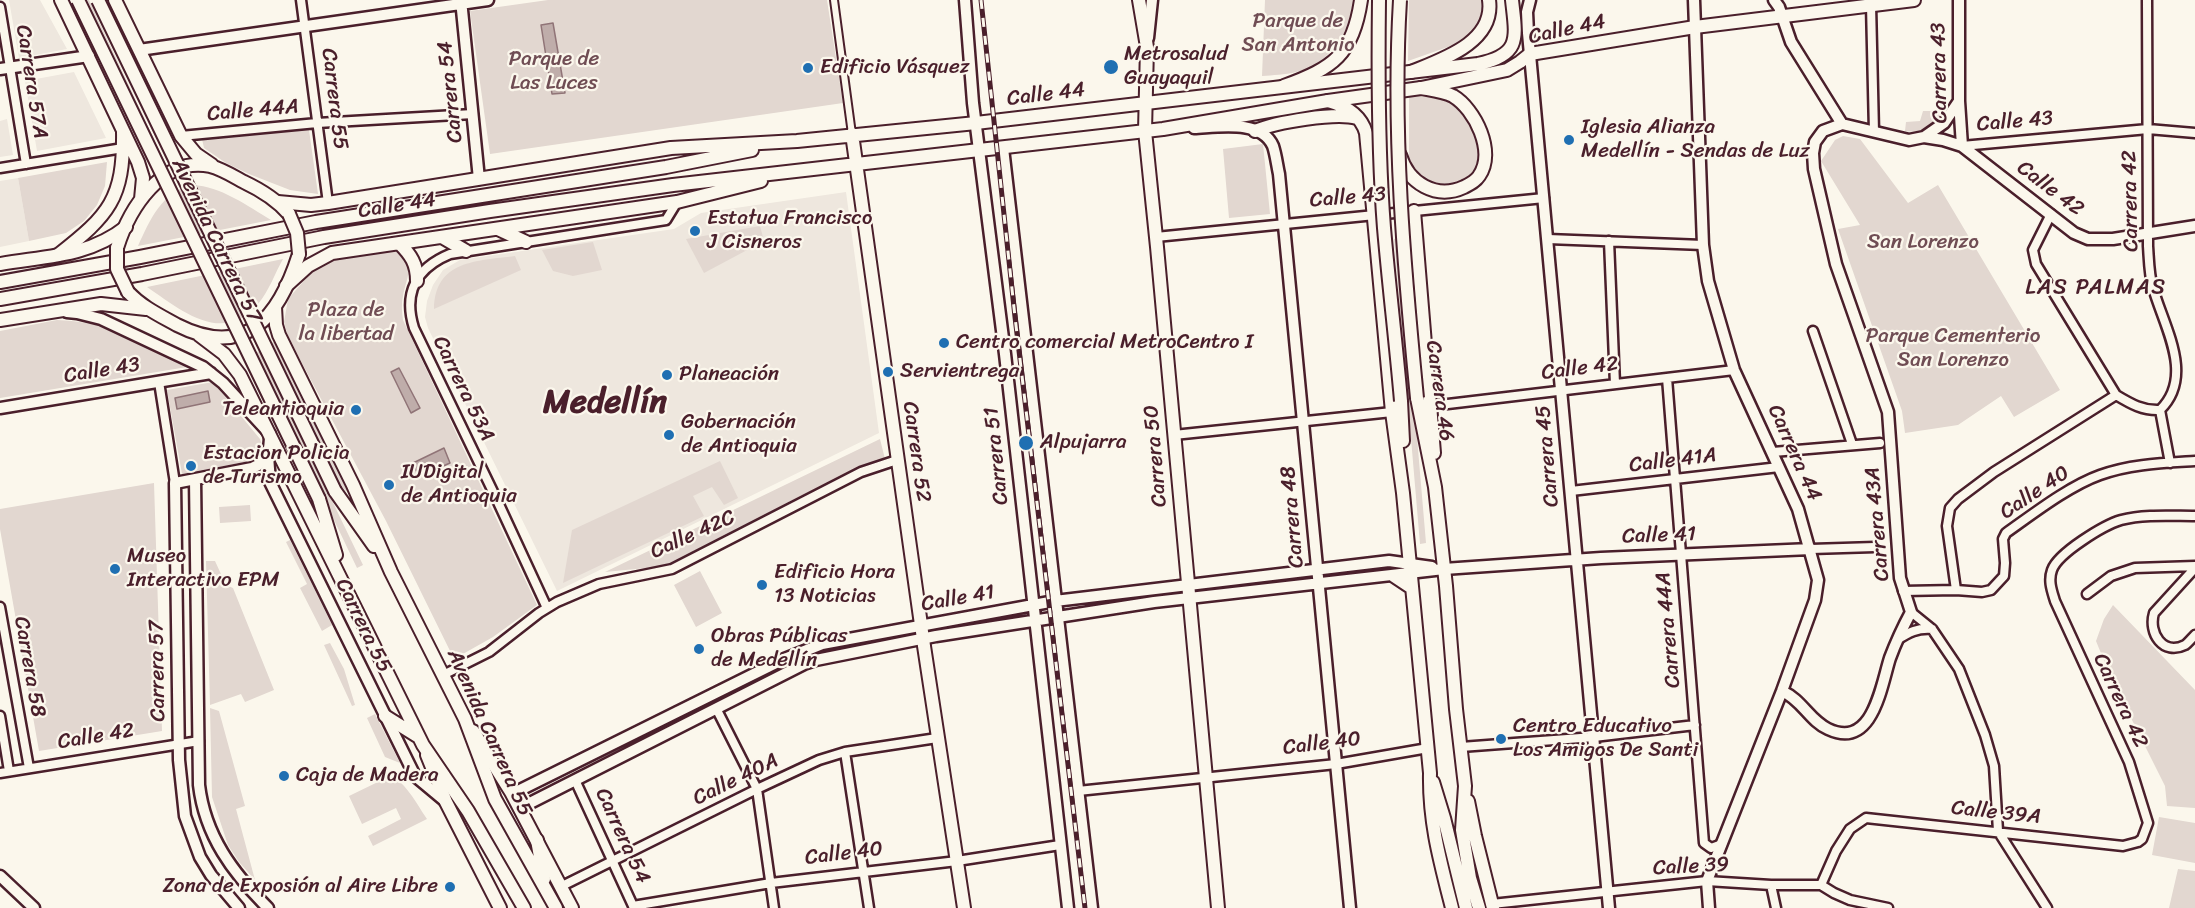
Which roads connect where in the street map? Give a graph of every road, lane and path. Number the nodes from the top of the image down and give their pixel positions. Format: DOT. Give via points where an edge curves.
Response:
graph roads {
  1 [pos="61,0"];
  2 [pos="78,0"];
  3 [pos="98,0"];
  4 [pos="115,0"];
  5 [pos="301,0"];
  6 [pos="488,0"];
  7 [pos="834,0"];
  8 [pos="965,0"];
  9 [pos="1139,0"];
  10 [pos="1152,0"];
  11 [pos="1361,0"];
  12 [pos="1379,0"];
  13 [pos="1400,0"];
  14 [pos="1490,0"];
  15 [pos="1512,0"];
  16 [pos="1530,0"];
  17 [pos="1694,0"];
  18 [pos="1774,0"];
  19 [pos="1914,0"];
  20 [pos="1959,0"];
  21 [pos="2147,0"];
  22 [pos="461,2"];
  23 [pos="1871,5"];
  24 [pos="0,7"];
  25 [pos="1782,17"];
  26 [pos="305,26"];
  27 [pos="1695,27"];
  28 [pos="1147,47"];
  29 [pos="139,50"];
  30 [pos="1530,54"];
  31 [pos="89,56"];
  32 [pos="5,69"];
  33 [pos="1412,72"];
  34 [pos="1284,86"];
  35 [pos="1421,88"];
  36 [pos="1328,101"];
  37 [pos="1959,101"];
  38 [pos="1144,104"];
  39 [pos="473,114"];
  40 [pos="1360,119"];
  41 [pos="317,123"];
  42 [pos="976,123"];
  43 [pos="1842,124"];
  44 [pos="123,128"];
  45 [pos="1163,129"];
  46 [pos="2148,129"];
  47 [pos="1145,131"];
  48 [pos="1255,131"];
  49 [pos="1874,132"];
  50 [pos="2195,133"];
  51 [pos="852,134"];
  52 [pos="182,136"];
  53 [pos="1924,137"];
  54 [pos="797,141"];
  55 [pos="1962,146"];
  56 [pos="123,148"];
  57 [pos="1003,148"];
  58 [pos="980,150"];
  59 [pos="1399,153"];
  60 [pos="857,163"];
  61 [pos="26,164"];
  62 [pos="0,168"];
  63 [pos="218,169"];
  64 [pos="803,171"];
  65 [pos="479,179"];
  66 [pos="1544,198"];
  67 [pos="141,200"];
  68 [pos="278,202"];
  69 [pos="677,202"];
  70 [pos="328,204"];
  71 [pos="1414,211"];
  72 [pos="2051,214"];
  73 [pos="1374,216"];
  74 [pos="1284,224"];
  75 [pos="126,226"];
  76 [pos="2195,226"];
  77 [pos="497,229"];
  78 [pos="2149,233"];
  79 [pos="442,237"];
  80 [pos="1156,237"];
  81 [pos="1548,239"];
  82 [pos="526,242"];
  83 [pos="1609,242"];
  84 [pos="399,243"];
  85 [pos="1703,245"];
  86 [pos="466,251"];
  87 [pos="58,255"];
  88 [pos="0,264"];
  89 [pos="417,281"];
  90 [pos="0,282"];
  91 [pos="285,287"];
  92 [pos="0,299"];
  93 [pos="275,307"];
  94 [pos="146,309"];
  95 [pos="49,312"];
  96 [pos="0,320"];
  97 [pos="1813,331"];
  98 [pos="199,335"];
  99 [pos="1734,370"];
  100 [pos="211,373"];
  101 [pos="1667,378"];
  102 [pos="159,382"];
  103 [pos="1615,384"];
  104 [pos="1562,392"];
  105 [pos="2116,395"];
  106 [pos="1431,406"];
  107 [pos="0,408"];
  108 [pos="2160,410"];
  109 [pos="1392,412"];
  110 [pos="1303,421"];
  111 [pos="270,434"];
  112 [pos="1174,435"];
  113 [pos="1880,443"];
  114 [pos="1851,444"];
  115 [pos="1773,452"];
  116 [pos="268,456"];
  117 [pos="897,460"];
  118 [pos="2195,461"];
  119 [pos="2170,463"];
  120 [pos="1779,466"];
  121 [pos="252,468"];
  122 [pos="195,479"];
  123 [pos="1675,479"];
  124 [pos="270,482"];
  125 [pos="175,483"];
  126 [pos="1435,487"];
  127 [pos="335,491"];
  128 [pos="1571,491"];
  129 [pos="1403,493"];
  130 [pos="2195,516"];
  131 [pos="1875,547"];
  132 [pos="1811,549"];
  133 [pos="1681,555"];
  134 [pos="1578,560"];
  135 [pos="2195,567"];
  136 [pos="1410,569"];
  137 [pos="1444,569"];
  138 [pos="1317,570"];
  139 [pos="391,572"];
  140 [pos="1394,576"];
  141 [pos="1188,585"];
  142 [pos="1318,585"];
  143 [pos="1412,588"];
  144 [pos="347,590"];
  145 [pos="1956,590"];
  146 [pos="1903,591"];
  147 [pos="2087,594"];
  148 [pos="1189,598"];
  149 [pos="1055,601"];
  150 [pos="1033,606"];
  151 [pos="0,607"];
  152 [pos="547,608"];
  153 [pos="1911,612"];
  154 [pos="1057,617"];
  155 [pos="1035,621"];
  156 [pos="921,625"];
  157 [pos="1932,629"];
  158 [pos="2195,635"];
  159 [pos="923,639"];
  160 [pos="1897,640"];
  161 [pos="753,673"];
  162 [pos="443,675"];
  163 [pos="1782,692"];
  164 [pos="746,694"];
  165 [pos="717,710"];
  166 [pos="0,716"];
  167 [pos="385,716"];
  168 [pos="465,719"];
  169 [pos="1695,725"];
  170 [pos="1594,737"];
  171 [pos="937,738"];
  172 [pos="198,741"];
  173 [pos="421,741"];
  174 [pos="179,744"];
  175 [pos="1461,747"];
  176 [pos="1428,748"];
  177 [pos="845,752"];
  178 [pos="1336,764"];
  179 [pos="29,768"];
  180 [pos="5,772"];
  181 [pos="1430,773"];
  182 [pos="1206,778"];
  183 [pos="575,780"];
  184 [pos="1466,786"];
  185 [pos="757,789"];
  186 [pos="1078,791"];
  187 [pos="511,792"];
  188 [pos="446,802"];
  189 [pos="522,812"];
  190 [pos="1998,831"];
  191 [pos="537,840"];
  192 [pos="1722,844"];
  193 [pos="1060,845"];
  194 [pos="2123,846"];
  195 [pos="613,860"];
  196 [pos="957,861"];
  197 [pos="863,870"];
  198 [pos="0,876"];
  199 [pos="1464,878"];
  200 [pos="1707,881"];
  201 [pos="771,883"];
  202 [pos="1771,885"];
  203 [pos="1821,885"];
  204 [pos="562,886"];
  205 [pos="546,889"];
  206 [pos="1608,892"];
  207 [pos="1492,906"];
  208 [pos="633,907"];
  209 [pos="34,908"];
  210 [pos="239,908"];
  211 [pos="268,908"];
  212 [pos="500,908"];
  213 [pos="525,908"];
  214 [pos="556,908"];
  215 [pos="572,908"];
  216 [pos="774,908"];
  217 [pos="869,908"];
  218 [pos="964,908"];
  219 [pos="1068,908"];
  220 [pos="1092,908"];
  221 [pos="1218,908"];
  222 [pos="1350,908"];
  223 [pos="1452,908"];
  224 [pos="1466,908"];
  225 [pos="1479,908"];
  226 [pos="1609,908"];
  227 [pos="1709,908"];
  228 [pos="1776,908"];
  229 [pos="1888,908"];
  230 [pos="2047,908"];
  1 -- 31 [label="main road, Avenida Carrera 57"];
  2 -- 144 [label="main road, Avenida Carrera 57, bridge" via="319,499"];
  3 -- 127 [label="main road, Avenida Carrera 57, bridge"];
  4 -- 29 [label="main road, Avenida Carrera 57"];
  5 -- 26 [label="street, Carrera 55"];
  6 -- 22 [label="street"];
  7 -- 51 [label="street, Carrera 52"];
  8 -- 42 [label="street, Carrera 51"];
  9 -- 28 [label="main road, Carrera 50"];
  10 -- 28 [label="street"];
  11 -- 34 [label="main road" via="1354,30 1343,52 1325,69"];
  12 -- 129 [label="main road, Carrera 46, bridge" via="1380,169 1401,401"];
  13 -- 59 [label="main road, Carrera 46, bridge"];
  14 -- 33 [label="main road" via="1487,20 1475,39"];
  15 -- 33 [label="main road, Calle 44" via="1516,33 1506,54 1488,62"];
  16 -- 30 [label="street, Carrera 45"];
  17 -- 27 [label="street, Carrera 44"];
  18 -- 25 [label="street"];
  19 -- 23 [label="main road, Calle 44"];
  20 -- 37 [label="street, Carrera 43"];
  21 -- 46 [label="street, Carrera 42"];
  22 -- 26 [label="street"];
  22 -- 39 [label="street, Carrera 54"];
  23 -- 25 [label="main road, Calle 44"];
  23 -- 49 [label="street"];
  24 -- 32 [label="street, Carrera 57A"];
  25 -- 27 [label="main road, Calle 44"];
  25 -- 43 [label="street" via="1791,42"];
  26 -- 29 [label="street"];
  26 -- 41 [label="street, Carrera 55"];
  27 -- 30 [label="main road, Calle 44"];
  27 -- 85 [label="street, Carrera 44"];
  28 -- 38 [label="main road, Carrera 50"];
  29 -- 52 [label="main road, Avenida Carrera 57"];
  30 -- 35 [label="main road, Calle 44" via="1507,70"];
  30 -- 66 [label="street, Carrera 45"];
  31 -- 32 [label="street"];
  31 -- 44 [label="main road, Avenida Carrera 57"];
  32 -- 61 [label="street, Carrera 57A"];
  33 -- 34 [label="main road, Calle 44"];
  34 -- 38 [label="main road, Calle 44"];
  35 -- 36 [label="main road, Calle 44"];
  35 -- 59 [label="main road" via="1441,91 1463,103 1478,124 1485,163 1472,183 1450,192 1427,189 1417,183 1408,174"];
  36 -- 40 [label="main road" via="1345,107"];
  36 -- 45 [label="main road, Calle 44"];
  37 -- 53 [label="street" via="1944,123"];
  37 -- 55 [label="street, Carrera 43"];
  38 -- 42 [label="main road, Calle 44"];
  38 -- 47 [label="main road, Carrera 50"];
  39 -- 41 [label="street, Calle 44A"];
  39 -- 65 [label="street, Carrera 54"];
  40 -- 48 [label="main road" via="1340,116"];
  40 -- 73 [label="main road, Carrera 46" via="1366,133"];
  41 -- 52 [label="street, Calle 44A"];
  41 -- 70 [label="street, Carrera 55"];
  42 -- 51 [label="main road, Calle 44"];
  42 -- 58 [label="street, Carrera 51"];
  43 -- 49 [label="street, Calle 43"];
  43 -- 146 [label="street, Carrera 43A" via="1823,131 1815,142 1814,169 1836,264 1888,412"];
  44 -- 56 [label="main road"];
  44 -- 67 [label="main road, Avenida Carrera 57" via="141,171"];
  45 -- 47 [label="main road, Calle 44"];
  45 -- 48 [label="street, Calle 44" via="1244,127"];
  46 -- 50 [label="street, Calle 43"];
  46 -- 55 [label="street, Calle 43"];
  46 -- 78 [label="street, Carrera 42"];
  47 -- 57 [label="main road, Calle 44"];
  47 -- 80 [label="main road, Carrera 50"];
  48 -- 74 [label="street, Carrera 48" via="1265,135 1273,146"];
  49 -- 53 [label="street, Calle 43" via="1909,140"];
  51 -- 54 [label="main road, Calle 44"];
  51 -- 60 [label="main road, Carrera 52"];
  52 -- 63 [label="main road, Avenida Carrera 57" via="195,154"];
  53 -- 55 [label="street, Calle 43"];
  54 -- 65 [label="main road, Calle 44" via="671,148"];
  54 -- 90 [label="main road, Calle 44" via="666,167 316,222"];
  55 -- 72 [label="street, Calle 42"];
  56 -- 61 [label="street"];
  56 -- 87 [label="main road" via="119,185 106,211"];
  57 -- 58 [label="main road, Calle 44"];
  57 -- 149 [label="street, Carrera 51"];
  58 -- 60 [label="main road, Calle 44"];
  58 -- 150 [label="street, Carrera 51"];
  59 -- 126 [label="main road, Carrera 46, bridge" via="1417,398"];
  60 -- 64 [label="main road, Calle 44"];
  60 -- 117 [label="main road, Carrera 52"];
  61 -- 62 [label="street"];
  63 -- 67 [label="main road" via="199,165 176,170 155,182"];
  63 -- 68 [label="main road"];
  64 -- 69 [label="main road, Calle 44"];
  64 -- 92 [label="main road, Calle 44" via="674,185 335,236"];
  65 -- 70 [label="main road, Calle 44"];
  66 -- 71 [label="street, Calle 43"];
  66 -- 81 [label="street, Carrera 45"];
  67 -- 75 [label="main road"];
  68 -- 70 [label="main road, Calle 44"];
  68 -- 91 [label="main road, bridge" via="289,214 299,240 299,254"];
  69 -- 77 [label="main road, Calle 44"];
  69 -- 82 [label="street" via="666,220"];
  71 -- 73 [label="street, Calle 43"];
  71 -- 106 [label="main road"];
  72 -- 78 [label="street, Calle 42" via="2088,239"];
  72 -- 105 [label="street" via="2033,250 2036,264"];
  73 -- 74 [label="street, Calle 43"];
  73 -- 109 [label="main road, Carrera 46"];
  74 -- 80 [label="street, Calle 43"];
  74 -- 110 [label="street, Carrera 48"];
  75 -- 87 [label="main road" via="98,245"];
  75 -- 94 [label="main road, bridge" via="117,248 117,269 128,292"];
  76 -- 78 [label="street, Calle 42"];
  77 -- 79 [label="main road, Calle 44"];
  77 -- 82 [label="main road"];
  78 -- 108 [label="street, Carrera 42" via="2152,285 2176,360 2174,392"];
  79 -- 84 [label="main road, Calle 44"];
  79 -- 86 [label="main road"];
  80 -- 112 [label="main road, Carrera 50"];
  81 -- 83 [label="street"];
  81 -- 104 [label="street, Carrera 45"];
  82 -- 86 [label="street"];
  83 -- 85 [label="street"];
  83 -- 103 [label="street"];
  84 -- 89 [label="main road" via="416,265"];
  84 -- 91 [label="main road, Calle 44" via="323,257"];
  85 -- 99 [label="street, Carrera 44" via="1708,281"];
  86 -- 89 [label="street" via="441,258"];
  87 -- 88 [label="main road"];
  89 -- 152 [label="street, Carrera 53A" via="408,308 414,328"];
  91 -- 93 [label="main road"];
  93 -- 98 [label="main road" via="262,323 236,337"];
  93 -- 139 [label="main road, Avenida Carrera 55" via="279,335"];
  94 -- 95 [label="main road" via="101,304"];
  94 -- 98 [label="main road"];
  95 -- 96 [label="main road"];
  95 -- 100 [label="street" via="101,319"];
  97 -- 114 [label="street"];
  98 -- 111 [label="main road" via="232,363"];
  99 -- 101 [label="street, Calle 42"];
  99 -- 115 [label="street, Carrera 44"];
  100 -- 102 [label="street, Calle 43"];
  100 -- 111 [label="street"];
  101 -- 103 [label="street, Calle 42"];
  101 -- 123 [label="street, Carrera 44A"];
  102 -- 107 [label="street, Calle 43"];
  102 -- 125 [label="street, Carrera 57"];
  103 -- 104 [label="street, Calle 42"];
  104 -- 106 [label="street, Calle 42"];
  104 -- 128 [label="street, Carrera 45"];
  105 -- 108 [label="street" via="2150,411"];
  105 -- 145 [label="street" via="1994,472 1950,508 1947,526"];
  106 -- 126 [label="main road"];
  108 -- 119 [label="street"];
  109 -- 110 [label="street"];
  109 -- 129 [label="main road, Carrera 46"];
  110 -- 112 [label="street"];
  110 -- 138 [label="street, Carrera 48"];
  111 -- 116 [label="street, Carrera 55"];
  111 -- 144 [label="main road"];
  112 -- 141 [label="main road, Carrera 50"];
  113 -- 114 [label="street"];
  114 -- 115 [label="street"];
  115 -- 120 [label="street, Carrera 44"];
  116 -- 121 [label="street"];
  116 -- 124 [label="street, Carrera 55"];
  117 -- 152 [label="street, Calle 42C" via="861,472 672,569 599,584"];
  117 -- 156 [label="main road, Carrera 52"];
  118 -- 119 [label="street, Calle 40"];
  119 -- 145 [label="street, Calle 40" via="2124,467 2097,475 2058,498 2006,533 2004,576 1999,584 1982,592"];
  120 -- 123 [label="street, Calle 41A"];
  120 -- 132 [label="street, Carrera 44"];
  121 -- 122 [label="street"];
  121 -- 124 [label="street"];
  122 -- 125 [label="street"];
  122 -- 172 [label="street, Carrera 57"];
  123 -- 128 [label="street, Calle 41A"];
  123 -- 133 [label="street, Carrera 44A"];
  124 -- 167 [label="street, Carrera 55"];
  125 -- 174 [label="street, Carrera 57"];
  126 -- 137 [label="main road, Carrera 46"];
  127 -- 139 [label="main road, Avenida Carrera 55"];
  128 -- 134 [label="street, Carrera 45"];
  129 -- 136 [label="main road, Carrera 46"];
  130 -- 194 [label="street, Carrera 42" via="2120,520 2056,561 2051,572 2055,601 2128,762 2148,823 2142,839"];
  131 -- 132 [label="street, Calle 41"];
  132 -- 133 [label="street, Calle 41"];
  132 -- 163 [label="street, Carrera 44" via="1818,580 1815,600"];
  133 -- 134 [label="street, Calle 41"];
  133 -- 169 [label="street, Carrera 44A"];
  134 -- 137 [label="street, Calle 41"];
  134 -- 170 [label="street, Carrera 45"];
  135 -- 147 [label="street" via="2135,568 2110,576"];
  135 -- 158 [label="street" via="2154,613 2151,622 2153,632 2166,646 2186,645"];
  136 -- 137 [label="street, Calle 41"];
  136 -- 138 [label="street, Calle 41" via="1389,561"];
  136 -- 140 [label="street, Calle 41"];
  136 -- 143 [label="main road, Carrera 46"];
  137 -- 175 [label="main road, Carrera 46"];
  138 -- 141 [label="street, Calle 41"];
  138 -- 142 [label="street, Carrera 48"];
  139 -- 162 [label="main road, Avenida Carrera 55"];
  140 -- 142 [label="street, Calle 41"];
  140 -- 143 [label="main road"];
  141 -- 148 [label="main road, Carrera 50"];
  141 -- 149 [label="street, Calle 41"];
  142 -- 148 [label="street, Calle 41"];
  142 -- 178 [label="street, Carrera 48"];
  143 -- 176 [label="main road, Carrera 46"];
  144 -- 173 [label="main road"];
  145 -- 146 [label="street, Calle 40"];
  146 -- 153 [label="street, Carrera 43A"];
  148 -- 154 [label="street, Calle 41"];
  148 -- 182 [label="main road, Carrera 50"];
  149 -- 150 [label="street, Calle 41"];
  149 -- 154 [label="street, Carrera 51"];
  150 -- 155 [label="street, Carrera 51"];
  150 -- 156 [label="street, Calle 41"];
  151 -- 179 [label="street, Carrera 58"];
  152 -- 162 [label="street, Calle 42C" via="489,652"];
  153 -- 157 [label="street"];
  153 -- 160 [label="street"];
  154 -- 155 [label="street, Calle 41"];
  154 -- 186 [label="street, Carrera 51"];
  155 -- 159 [label="street, Calle 41"];
  155 -- 193 [label="street, Carrera 51"];
  156 -- 159 [label="main road, Carrera 52"];
  156 -- 161 [label="street, Calle 41" via="822,644"];
  157 -- 160 [label="street" via="1920,628"];
  157 -- 190 [label="street" via="1959,669 1985,735 1995,775"];
  159 -- 164 [label="street, Calle 41" via="816,660"];
  159 -- 171 [label="main road, Carrera 52"];
  160 -- 163 [label="street" via="1875,709 1857,730 1828,730 1796,699"];
  161 -- 164 [label="street" via="756,683"];
  161 -- 187 [label="street, Calle 41"];
  162 -- 168 [label="main road, Avenida Carrera 55"];
  163 -- 192 [label="street, Carrera 44"];
  164 -- 165 [label="street, Calle 41"];
  165 -- 183 [label="street, Calle 41"];
  165 -- 185 [label="street"];
  166 -- 180 [label="street, Carrera 58"];
  167 -- 173 [label="main road"];
  167 -- 188 [label="street, Carrera 55" via="415,777"];
  168 -- 187 [label="main road"];
  168 -- 205 [label="main road, Avenida Carrera 55" via="495,799"];
  169 -- 170 [label="street"];
  169 -- 192 [label="street, Carrera 44A" via="1704,843 1711,848"];
  170 -- 175 [label="street"];
  170 -- 206 [label="street, Carrera 45"];
  171 -- 177 [label="street, Calle 40A"];
  171 -- 196 [label="main road, Carrera 52"];
  172 -- 174 [label="street, Calle 42"];
  172 -- 211 [label="street, Carrera 57" via="201,801 211,831 226,860"];
  173 -- 188 [label="main road, Carrera 55"];
  173 -- 213 [label="main road" via="475,822"];
  174 -- 179 [label="street, Calle 42"];
  174 -- 210 [label="street, Carrera 57" via="181,794 191,837 211,875"];
  175 -- 184 [label="main road, Carrera 46"];
  176 -- 178 [label="street, Calle 40"];
  176 -- 181 [label="main road, Carrera 46"];
  177 -- 185 [label="street, Calle 40A"];
  177 -- 197 [label="street"];
  178 -- 182 [label="street, Calle 40"];
  178 -- 222 [label="street, Carrera 48"];
  179 -- 180 [label="street, Calle 42"];
  181 -- 199 [label="main road, Carrera 46"];
  181 -- 223 [label="main road, Carrera 46" via="1430,804"];
  182 -- 186 [label="street, Calle 40"];
  182 -- 221 [label="main road, Carrera 50"];
  183 -- 189 [label="street, Calle 41" via="528,804"];
  183 -- 195 [label="street, Carrera 54"];
  184 -- 199 [label="main road, Carrera 46" via="1461,831"];
  184 -- 207 [label="main road, Carrera 46"];
  185 -- 195 [label="street, Calle 40A"];
  185 -- 201 [label="street"];
  186 -- 220 [label="street, Carrera 51"];
  187 -- 189 [label="main road"];
  188 -- 212 [label="main road, Carrera 55"];
  189 -- 191 [label="main road"];
  190 -- 194 [label="street, Calle 39A"];
  190 -- 203 [label="street, Calle 39A" via="1866,818 1850,829"];
  190 -- 230 [label="street"];
  191 -- 204 [label="main road"];
  191 -- 205 [label="main road"];
  192 -- 200 [label="street, Carrera 44"];
  193 -- 196 [label="street, Calle 40"];
  193 -- 219 [label="street, Carrera 51"];
  195 -- 204 [label="street, Calle 40A"];
  195 -- 208 [label="street, Carrera 54"];
  196 -- 197 [label="street, Calle 40"];
  196 -- 218 [label="main road, Carrera 52"];
  197 -- 201 [label="street, Calle 40"];
  197 -- 217 [label="street"];
  198 -- 209 [label="street"];
  199 -- 224 [label="main road, Carrera 46"];
  199 -- 225 [label="main road, Carrera 46"];
  200 -- 202 [label="street, Calle 39"];
  200 -- 206 [label="street, Calle 39"];
  200 -- 227 [label="street, Carrera 44"];
  201 -- 208 [label="street, Calle 40"];
  201 -- 216 [label="street"];
  202 -- 203 [label="street, Calle 39"];
  202 -- 228 [label="street"];
  203 -- 229 [label="street, Calle 39" via="1850,900"];
  204 -- 215 [label="main road"];
  205 -- 214 [label="main road, Avenida Carrera 55"];
  206 -- 207 [label="street, Calle 39"];
  206 -- 226 [label="street, Carrera 45"];
}
